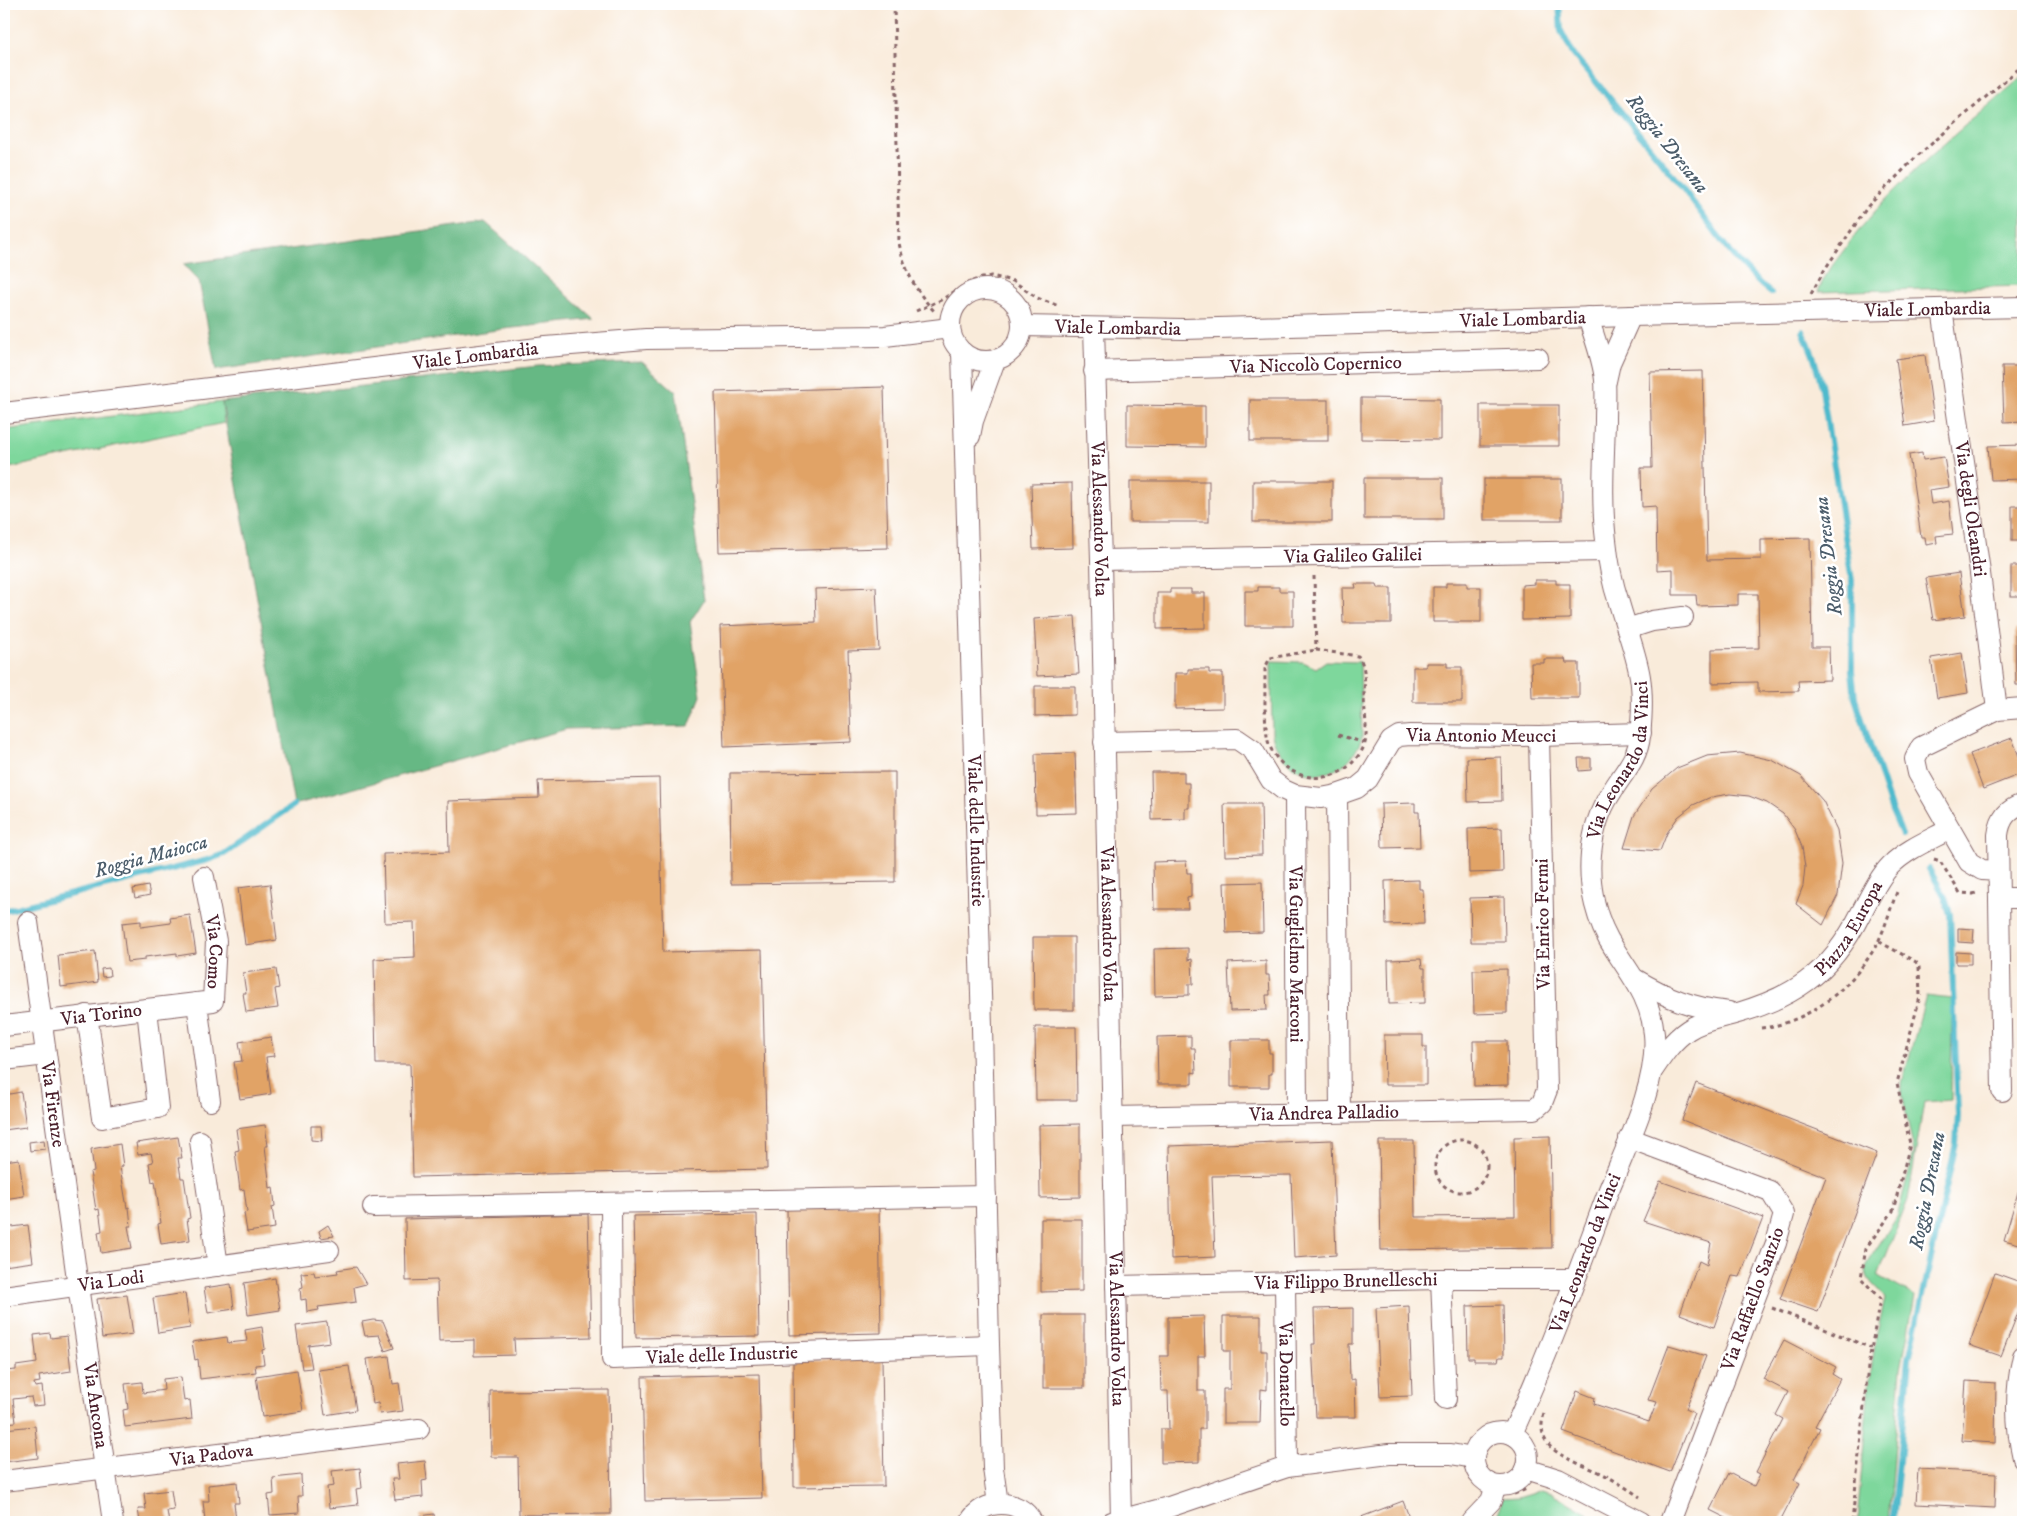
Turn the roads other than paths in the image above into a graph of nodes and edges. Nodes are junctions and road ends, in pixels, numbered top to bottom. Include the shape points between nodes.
1 (2023, 307) edge
2 (1942, 309) junction
3 (1631, 316) junction
4 (1588, 317) junction
5 (1022, 326) junction
6 (950, 328) junction
7 (1094, 328) junction
8 (962, 352) junction
9 (1538, 358) dead end
10 (996, 360) junction
11 (1094, 371) junction
12 (1605, 382) junction
13 (4, 413) edge
14 (965, 465) junction
15 (1607, 551) junction
16 (1101, 560) junction
17 (1683, 617) dead end
18 (1627, 629) junction
19 (2023, 708) edge
20 (1996, 710) junction
21 (1641, 733) junction
22 (1539, 736) junction
23 (1104, 742) junction
24 (1295, 795) junction
25 (1337, 795) junction
26 (2023, 804) edge
27 (1950, 829) junction
28 (1998, 871) junction
29 (204, 877) dead end
30 (1999, 898) junction
31 (2023, 898) edge
32 (28, 922) dead end
33 (1635, 980) junction
34 (197, 1003) junction
35 (147, 1008) junction
36 (1738, 1013) junction
37 (87, 1015) junction
38 (41, 1021) junction
39 (4, 1026) edge
40 (46, 1055) junction
41 (4, 1060) edge
42 (1653, 1070) junction
43 (2002, 1091) dead end
44 (210, 1102) dead end
45 (1535, 1109) joint
46 (1340, 1112) junction
47 (1297, 1113) junction
48 (1112, 1117) junction
49 (1629, 1138) junction
50 (200, 1141) dead end
51 (986, 1196) junction
52 (611, 1203) junction
53 (373, 1207) dead end
54 (328, 1250) dead end
55 (218, 1266) junction
56 (1441, 1279) junction
57 (1575, 1279) junction
58 (1285, 1282) junction
59 (78, 1286) junction
60 (1116, 1286) junction
61 (4, 1296) edge
62 (988, 1345) junction
63 (2023, 1356) edge
64 (1446, 1399) dead end
65 (419, 1429) dead end
66 (1512, 1434) junction
67 (1473, 1458) junction
68 (2023, 1458) edge
69 (1287, 1467) junction
70 (106, 1469) junction
71 (1526, 1469) junction
72 (4, 1481) edge
73 (1496, 1486) junction
74 (998, 1504) junction
75 (1116, 1521) edge
76 (114, 1522) edge
77 (970, 1522) edge
78 (1032, 1522) edge
79 (1471, 1522) edge
80 (1642, 1522) edge
81 (1670, 1522) edge

1 - 2 street, Viale Lombardia
2 - 3 street, Viale Lombardia
2 - 20 street, Via degli Oleandri via 1979,565
3 - 4 street, Viale Lombardia
3 - 12 street, Via Leonardo da Vinci
4 - 7 street, Viale Lombardia via 1184,329
4 - 12 street, Via Leonardo da Vinci
5 - 6 street via 1016,304 997,290 985,289 963,297 953,311
5 - 7 street, Viale Lombardia
5 - 10 street via 1014,348
6 - 8 street
6 - 13 street, Viale Lombardia via 885,336 646,339 546,347
7 - 11 street, Via Alessandro Volta
8 - 10 street via 984,361
8 - 14 street, Viale delle Industrie
9 - 11 street, Via Niccolò Copernico
10 - 14 street, Viale delle Industrie via 973,421
11 - 16 street, Via Alessandro Volta
12 - 15 street, Via Leonardo da Vinci via 1604,517
14 - 51 street, Viale delle Industrie
15 - 16 street, Via Galileo Galilei
15 - 18 street, Via Leonardo da Vinci
16 - 23 street, Via Alessandro Volta
17 - 18 street via 1652,621
18 - 21 street, Via Leonardo da Vinci via 1640,681
19 - 20 street
20 - 27 street via 1920,746 1915,755 1918,774
21 - 22 street, Via Antonio Meucci
21 - 33 street, Via Leonardo da Vinci via 1635,757 1598,818 1590,867 1592,892 1603,928
22 - 25 street, Via Antonio Meucci via 1399,736 1391,742 1368,779 1357,788
22 - 45 street, Via Enrico Fermi via 1547,1090 1542,1103
23 - 24 street, Via Antonio Meucci via 1236,739 1253,750 1270,780
23 - 48 street, Via Alessandro Volta
24 - 25 street, Via Antonio Meucci via 1321,798
24 - 47 street, Via Guglielmo Marconi
25 - 46 street
26 - 28 street via 2010,810 2000,823
27 - 28 street via 1969,862 1982,870
27 - 36 street, Piazza Europa via 1912,849 1892,864 1876,884 1841,946 1814,976 1783,996
28 - 30 street
29 - 34 street, Via Como via 216,941 213,1001
30 - 31 street
30 - 43 street
32 - 38 street, Via Firenze
33 - 36 street, Via Leonardo da Vinci via 1683,1004
33 - 42 street, Via Leonardo da Vinci via 1646,1000 1652,1023
34 - 35 street, Via Torino
34 - 44 street, Via Como
35 - 37 street, Via Torino
35 - 37 street via 158,1108 102,1118
36 - 42 street, Via Leonardo da Vinci via 1688,1030 1664,1052
37 - 38 street, Via Torino
38 - 39 street, Via Torino
38 - 40 street, Via Firenze
40 - 41 street
40 - 59 street, Via Firenze
42 - 49 street, Via Leonardo da Vinci
45 - 46 street, Via Andrea Palladio
46 - 47 street, Via Andrea Palladio
47 - 48 street, Via Andrea Palladio
48 - 60 street, Via Alessandro Volta
49 - 57 street, Via Leonardo da Vinci
49 - 81 street, Via Raffaello Sanzio via 1770,1191 1784,1214 1776,1243
50 - 55 street
51 - 52 street
51 - 62 street, Viale delle Industrie
52 - 53 street
52 - 62 street, Viale delle Industrie via 612,1359
54 - 55 street, Via Lodi
55 - 59 street, Via Lodi
56 - 57 street, Via Filippo Brunelleschi
56 - 58 street, Via Filippo Brunelleschi
56 - 64 street
57 - 66 street, Via Leonardo da Vinci
58 - 60 street, Via Filippo Brunelleschi
58 - 69 street, Via Donatello
59 - 61 street, Via Lodi
59 - 70 street, Via Ancona
60 - 75 street, Via Alessandro Volta
62 - 74 street, Viale delle Industrie via 993,1468
63 - 68 street via 2017,1404
65 - 70 street, Via Padova
66 - 67 street via 1490,1433 1481,1439
66 - 71 street via 1526,1447
67 - 69 street via 1451,1454 1389,1454
67 - 73 street via 1475,1470 1481,1478
69 - 75 street via 1169,1507
70 - 72 street, Via Padova
70 - 76 street, Via Ancona
71 - 73 street via 1520,1479
71 - 80 street via 1558,1479
73 - 79 street via 1491,1501
74 - 77 street via 988,1506
74 - 78 street via 1021,1510

